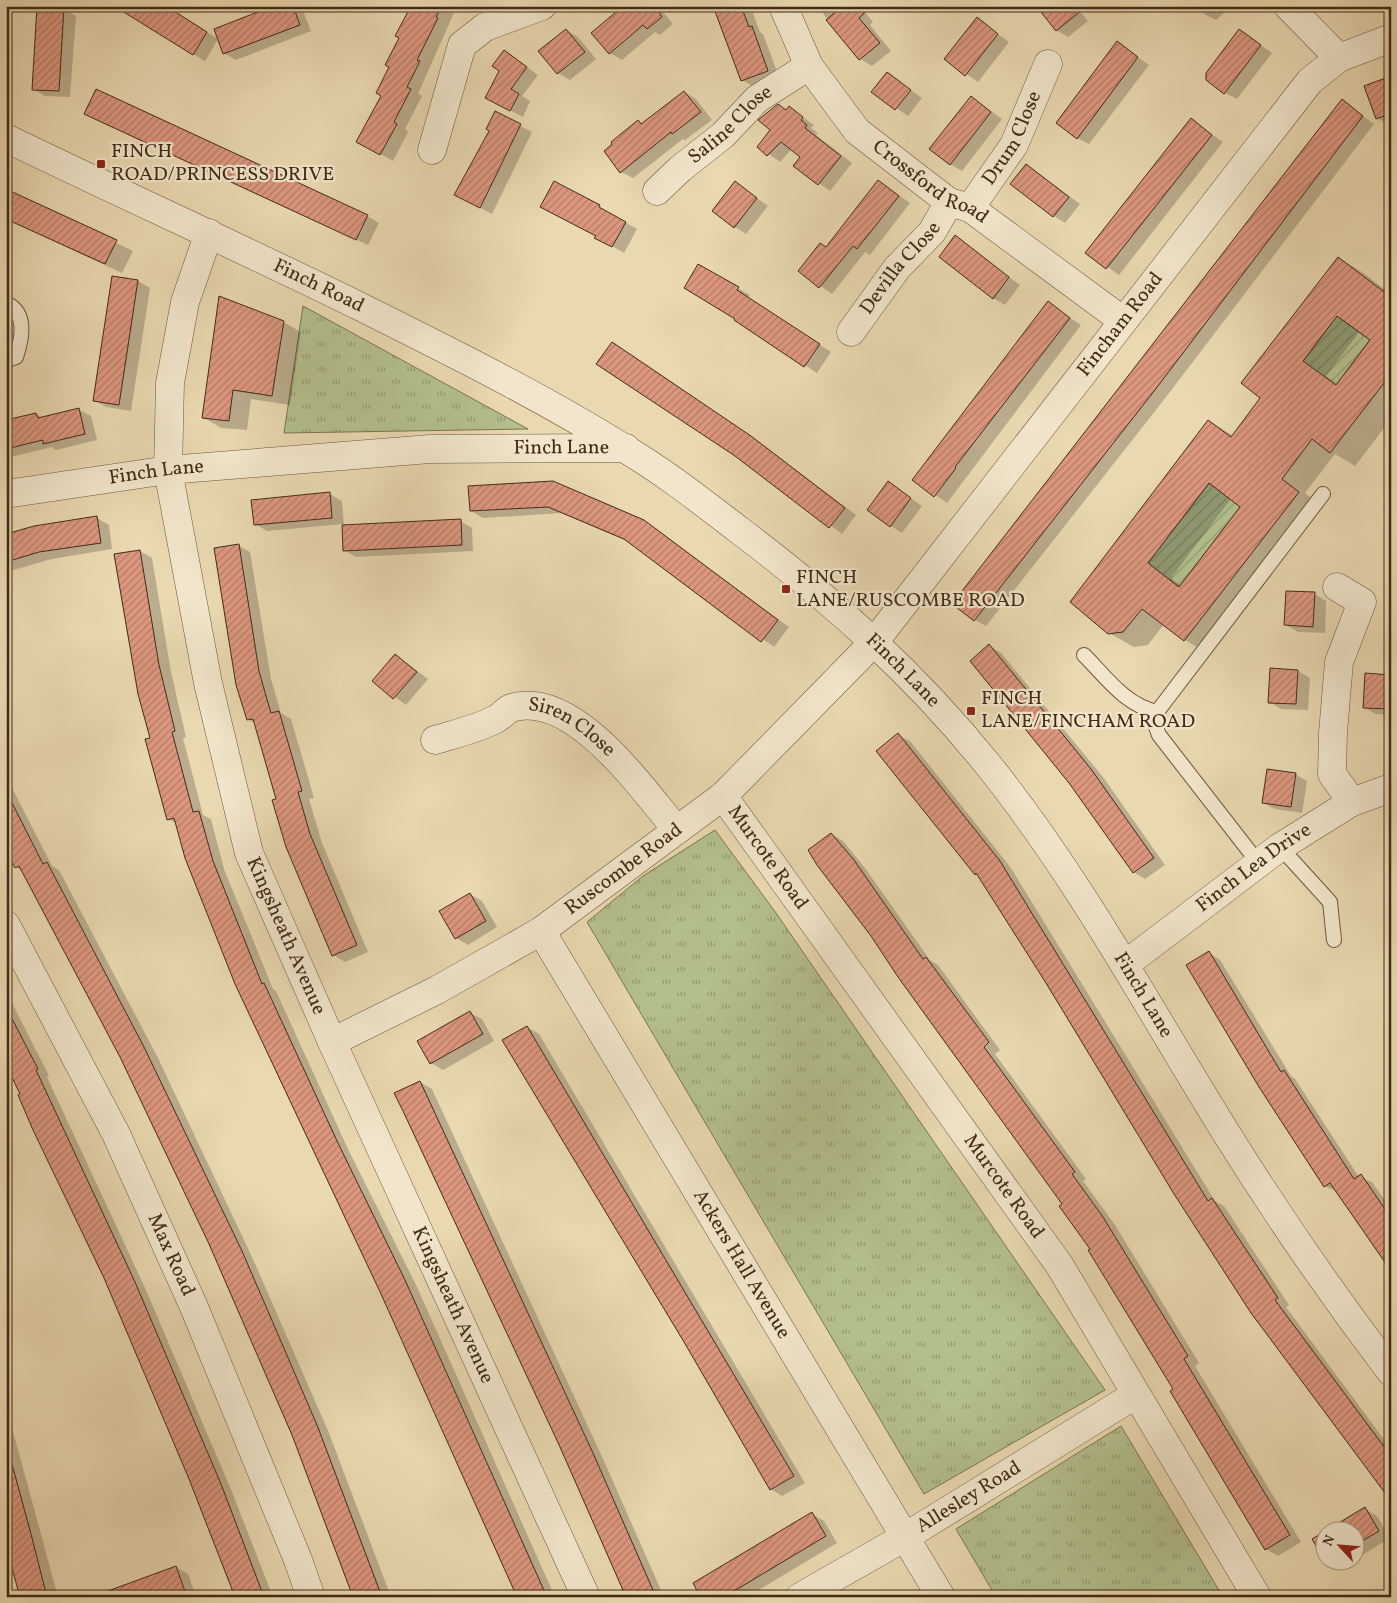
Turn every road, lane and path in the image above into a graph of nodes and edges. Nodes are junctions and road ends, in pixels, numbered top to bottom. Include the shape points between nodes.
1 (542, 6) edge
2 (783, 6) edge
3 (1288, 6) edge
4 (1391, 38) edge
5 (1339, 58) junction
6 (1048, 64) dead end
7 (809, 66) junction
8 (6, 138) edge
9 (432, 150) dead end
10 (657, 191) dead end
11 (960, 205) junction
12 (209, 233) junction
13 (6, 302) edge
14 (1122, 320) junction
15 (851, 332) dead end
16 (6, 360) edge
17 (626, 448) junction
18 (168, 470) junction
19 (6, 494) edge
20 (1323, 494) dead end
21 (1337, 587) dead end
22 (875, 641) junction
23 (1084, 655) dead end
24 (1157, 712) junction
25 (434, 740) dead end
26 (1391, 788) edge
27 (723, 796) junction
28 (1352, 802) junction
29 (677, 830) junction
30 (1280, 847) junction
31 (1260, 865) junction
32 (6, 925) edge
33 (541, 931) junction
34 (1334, 940) dead end
35 (1126, 964) junction
36 (332, 1042) junction
37 (1391, 1372) edge
38 (1135, 1395) junction
39 (905, 1537) junction
40 (311, 1597) edge
41 (586, 1597) edge
42 (800, 1597) edge
43 (941, 1597) edge
44 (1258, 1597) edge

1 - 9 street via 486,27 462,45
2 - 7 street, Crossford Road
3 - 5 street
4 - 5 street, Fincham Road
5 - 14 street, Fincham Road via 1310,81
6 - 11 street, Drum Close via 1014,145
7 - 10 street, Saline Close via 757,98 723,135
7 - 11 street, Crossford Road via 857,131
8 - 12 street, Finch Road
11 - 14 street, Crossford Road
11 - 15 street, Devilla Close via 897,268
12 - 17 street, Finch Road via 485,368
12 - 18 street, Kingsheath Avenue via 185,302 170,383
13 - 16 lane via 22,322 16,357
14 - 22 street, Fincham Road
17 - 18 street, Finch Lane via 430,449
17 - 22 street, Finch Lane via 793,571
18 - 19 street, Finch Lane
18 - 36 street, Kingsheath Avenue via 208,683 249,853
20 - 24 lane
21 - 28 street via 1362,602 1339,662 1333,733 1332,774
22 - 27 street, Ruscombe Road
22 - 35 street, Finch Lane via 935,703 988,766 1058,857
23 - 24 lane via 1128,701
24 - 31 lane via 1159,735
25 - 29 street, Siren Close via 497,719 511,708 537,706 565,714 602,742
26 - 28 street, Finch Lea Drive
27 - 29 street, Ruscombe Road
27 - 38 street, Murcote Road via 1060,1266
28 - 30 street, Finch Lea Drive
29 - 33 street, Ruscombe Road
30 - 31 street, Finch Lea Drive
30 - 34 lane via 1330,902
31 - 35 street, Finch Lea Drive
32 - 40 street, Max Road via 116,1134 190,1298
33 - 36 street, Ruscombe Road via 437,990
33 - 39 street, Ackers Hall Avenue
35 - 37 street, Finch Lane via 1228,1136 1345,1312
36 - 41 street, Kingsheath Avenue
38 - 39 street, Allesley Road
38 - 44 street, Murcote Road
39 - 42 street, Allesley Road
39 - 43 street, Ackers Hall Avenue

